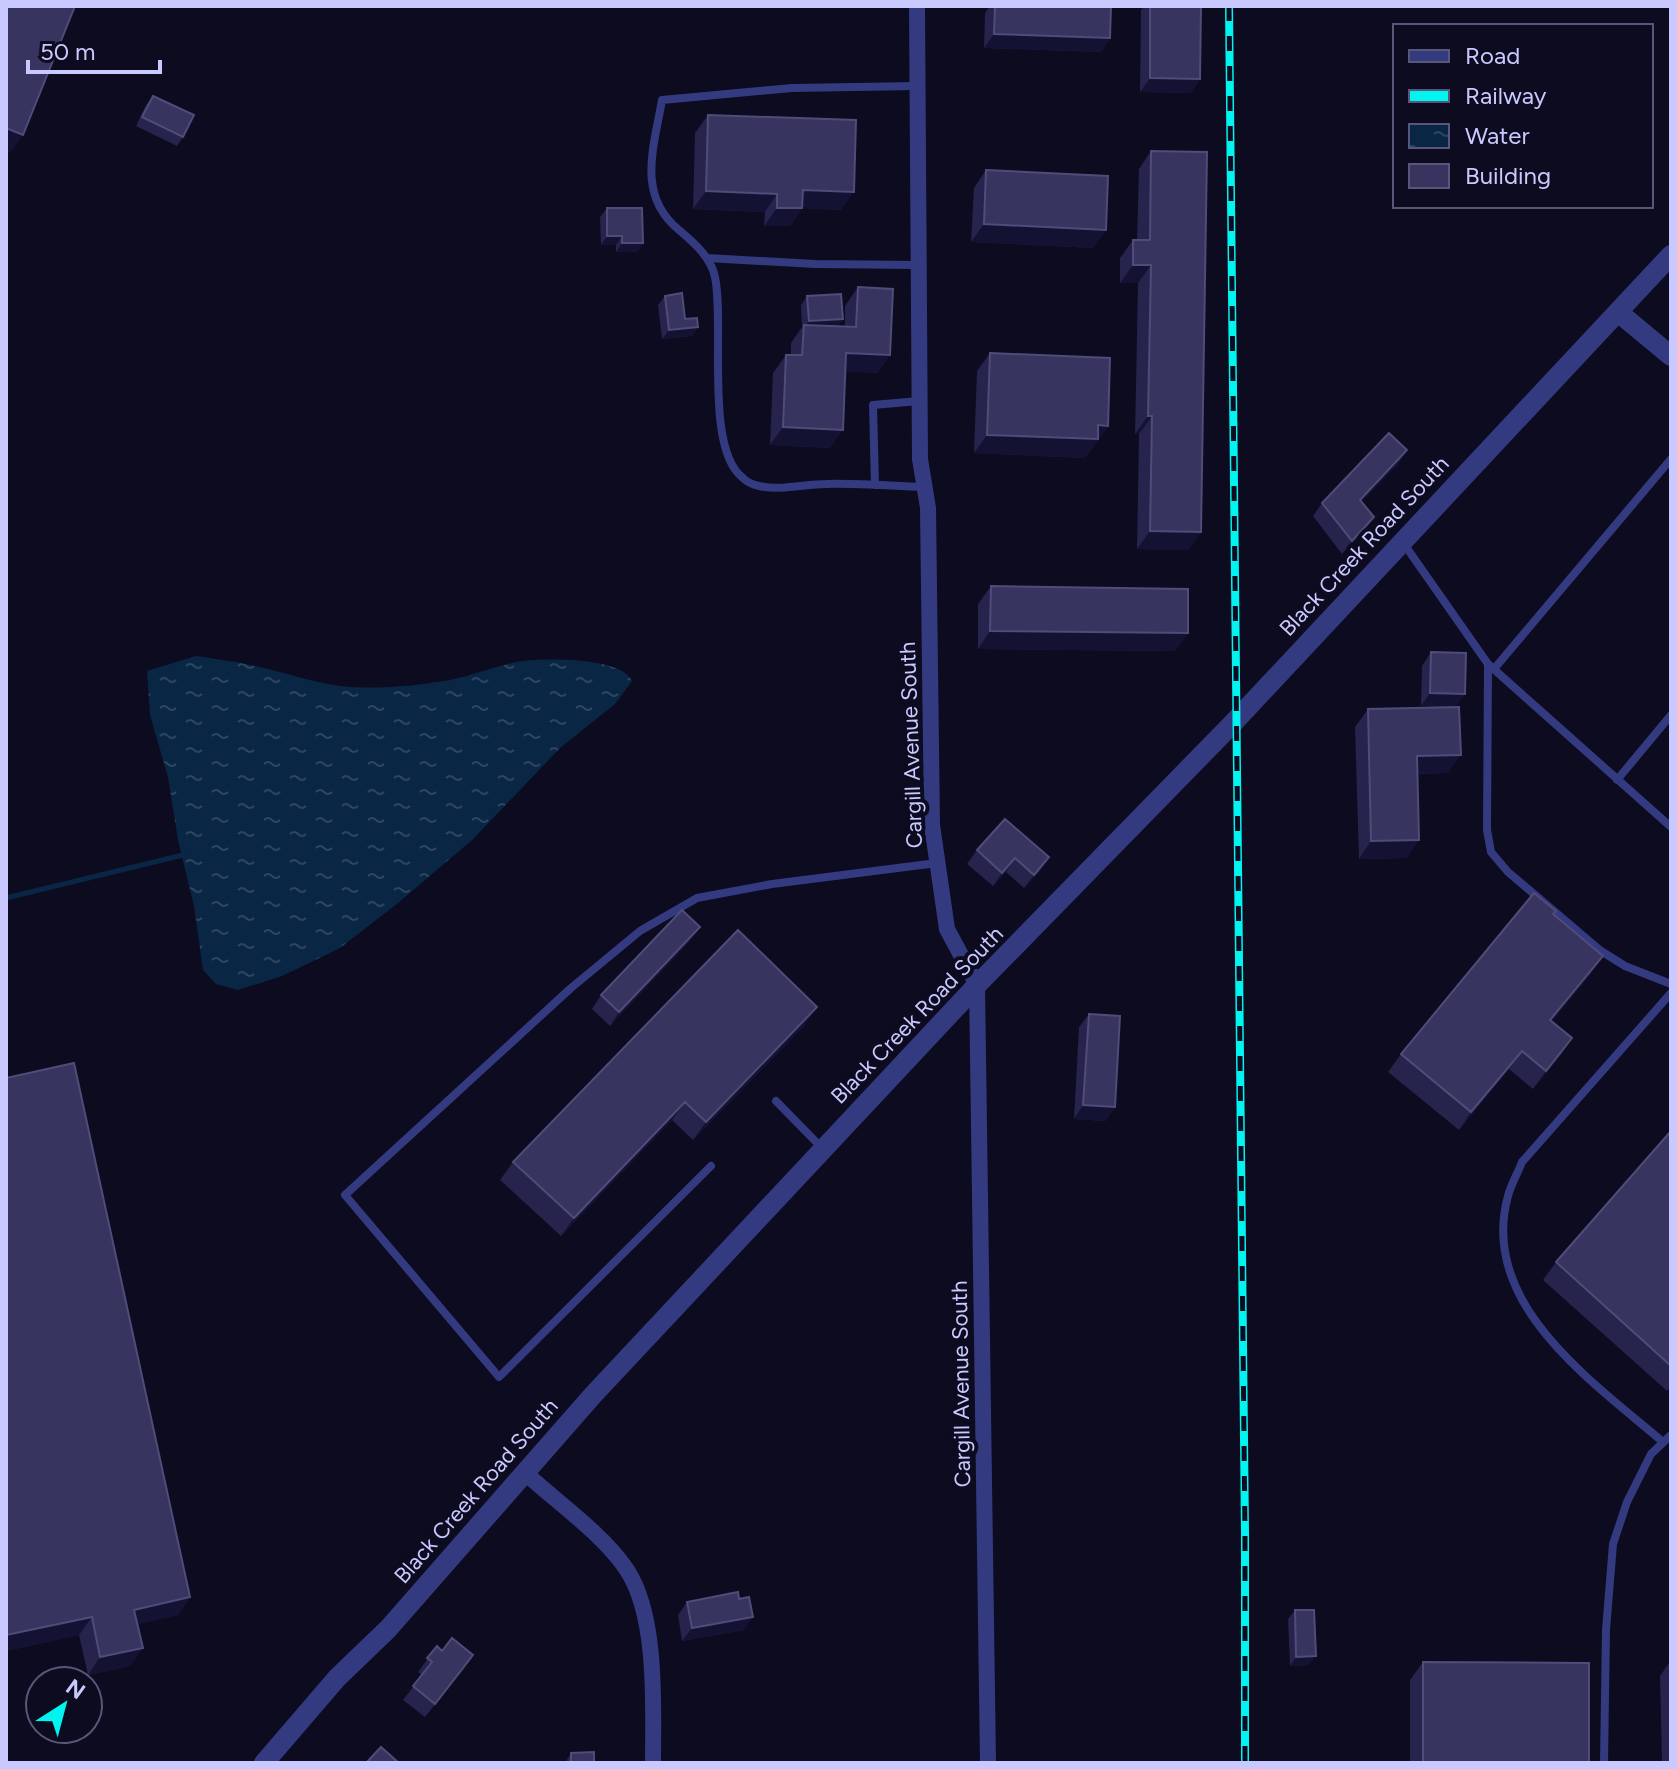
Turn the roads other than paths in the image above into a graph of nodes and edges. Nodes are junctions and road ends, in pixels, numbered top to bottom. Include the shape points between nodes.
1 (917, 6) edge
2 (917, 86) junction
3 (1671, 255) edge
4 (707, 258) junction
5 (919, 265) junction
6 (1618, 312) junction
7 (1671, 356) edge
8 (920, 401) junction
9 (1671, 459) edge
10 (875, 485) junction
11 (924, 487) junction
12 (1401, 540) junction
13 (1491, 666) junction
14 (1671, 715) edge
15 (1617, 780) junction
16 (1671, 827) edge
17 (937, 863) junction
18 (1671, 984) edge
19 (977, 985) junction
20 (1671, 993) edge
21 (776, 1101) dead end
22 (824, 1149) junction
23 (711, 1166) dead end
24 (1671, 1435) edge
25 (1663, 1442) junction
26 (524, 1472) junction
27 (264, 1763) edge
28 (653, 1763) edge
29 (988, 1763) edge
30 (1604, 1763) edge

1 - 2 street, Cargill Avenue South
2 - 4 lane via 792,88 662,100 651,164 657,205
2 - 5 street, Cargill Avenue South
3 - 6 street, Black Creek Road South
4 - 5 lane
4 - 10 lane via 715,277 724,447 734,470 760,486
5 - 8 street, Cargill Avenue South
6 - 7 street
6 - 12 street, Black Creek Road South
8 - 10 lane via 873,405
8 - 11 street, Cargill Avenue South
9 - 13 lane
10 - 11 lane
11 - 17 street, Cargill Avenue South
12 - 13 lane
12 - 19 street, Black Creek Road South via 1235,721
13 - 15 lane
13 - 18 lane via 1491,852 1601,951
14 - 15 lane
15 - 16 lane
17 - 19 street, Cargill Avenue South via 947,929
17 - 23 lane via 697,898 640,931 571,988 345,1195 499,1377
19 - 22 street, Black Creek Road South
19 - 29 street, Cargill Avenue South
20 - 25 lane via 1522,1162 1508,1196 1503,1232 1509,1269 1548,1340
21 - 22 lane
22 - 26 street, Black Creek Road South
24 - 25 lane
25 - 30 lane via 1651,1454 1627,1502 1613,1544
26 - 27 street, Black Creek Road South
26 - 28 street via 609,1549 637,1588 650,1656

